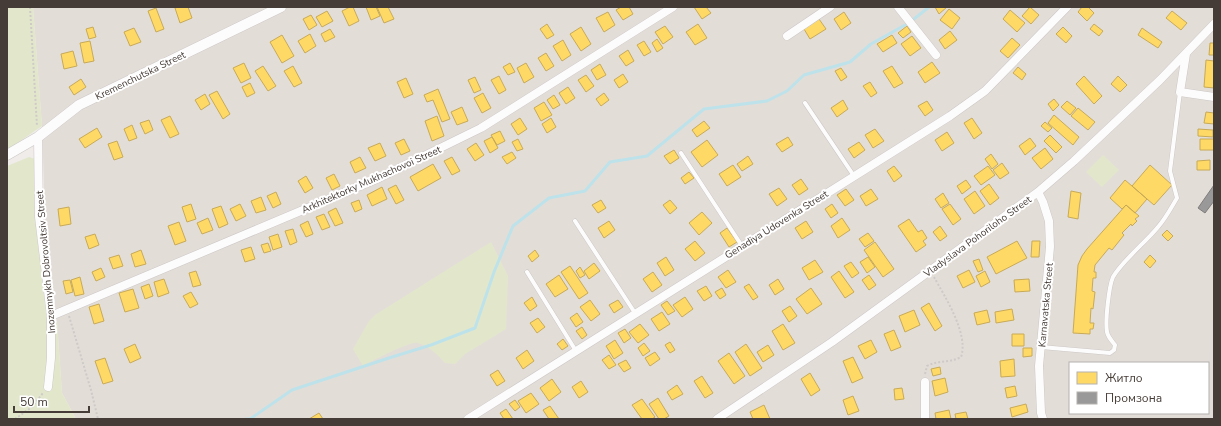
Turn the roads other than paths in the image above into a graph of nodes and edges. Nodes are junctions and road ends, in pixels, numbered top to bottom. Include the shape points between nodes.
1 (281, 7) edge
2 (673, 7) edge
3 (830, 7) edge
4 (898, 7) edge
5 (1067, 7) edge
6 (1214, 24) edge
7 (787, 36) dead end
8 (1186, 54) junction
9 (936, 55) dead end
10 (1180, 92) junction
11 (1214, 97) edge
12 (805, 103) dead end
13 (38, 137) junction
14 (681, 153) dead end
15 (7, 155) edge
16 (854, 176) junction
17 (1038, 192) junction
18 (575, 221) dead end
19 (742, 246) junction
20 (527, 272) dead end
21 (635, 313) junction
22 (51, 316) junction
23 (1041, 347) junction
24 (576, 351) junction
25 (925, 382) road end
26 (48, 387) road end
27 (730, 415) edge
28 (468, 419) edge
29 (717, 419) edge
30 (925, 419) edge
31 (1043, 419) edge

1 - 13 street, Kremenchutska Street via 79,105
2 - 22 street, Arkhitektorky Mukhachovoi Street via 474,131 379,178
3 - 7 street
4 - 9 street
5 - 16 street, Genadiya Udovenka Street via 985,91
6 - 8 street, Vladyslava Pohoriloho Street
8 - 10 street
8 - 17 street, Vladyslava Pohoriloho Street
10 - 11 street
10 - 23 lane via 1170,171 1177,198 1159,226 1113,277 1107,331 1115,345 1114,350 1110,354
12 - 16 lane
13 - 15 street, Kremenchutska Street
13 - 22 street, Inozemnykh Dobrovoltsiv Street via 39,217
14 - 19 lane
16 - 19 street, Genadiya Udovenka Street
17 - 23 street, Karnavatska Street via 1049,221 1050,247
17 - 27 street, Vladyslava Pohoriloho Street
18 - 21 lane
19 - 21 street, Genadiya Udovenka Street
20 - 24 lane
21 - 24 street, Genadiya Udovenka Street
22 - 26 street, Inozemnykh Dobrovoltsiv Street
23 - 31 street, Karnavatska Street via 1039,366
24 - 28 street, Genadiya Udovenka Street
25 - 30 street
27 - 29 street, Vladyslava Pohoriloho Street

